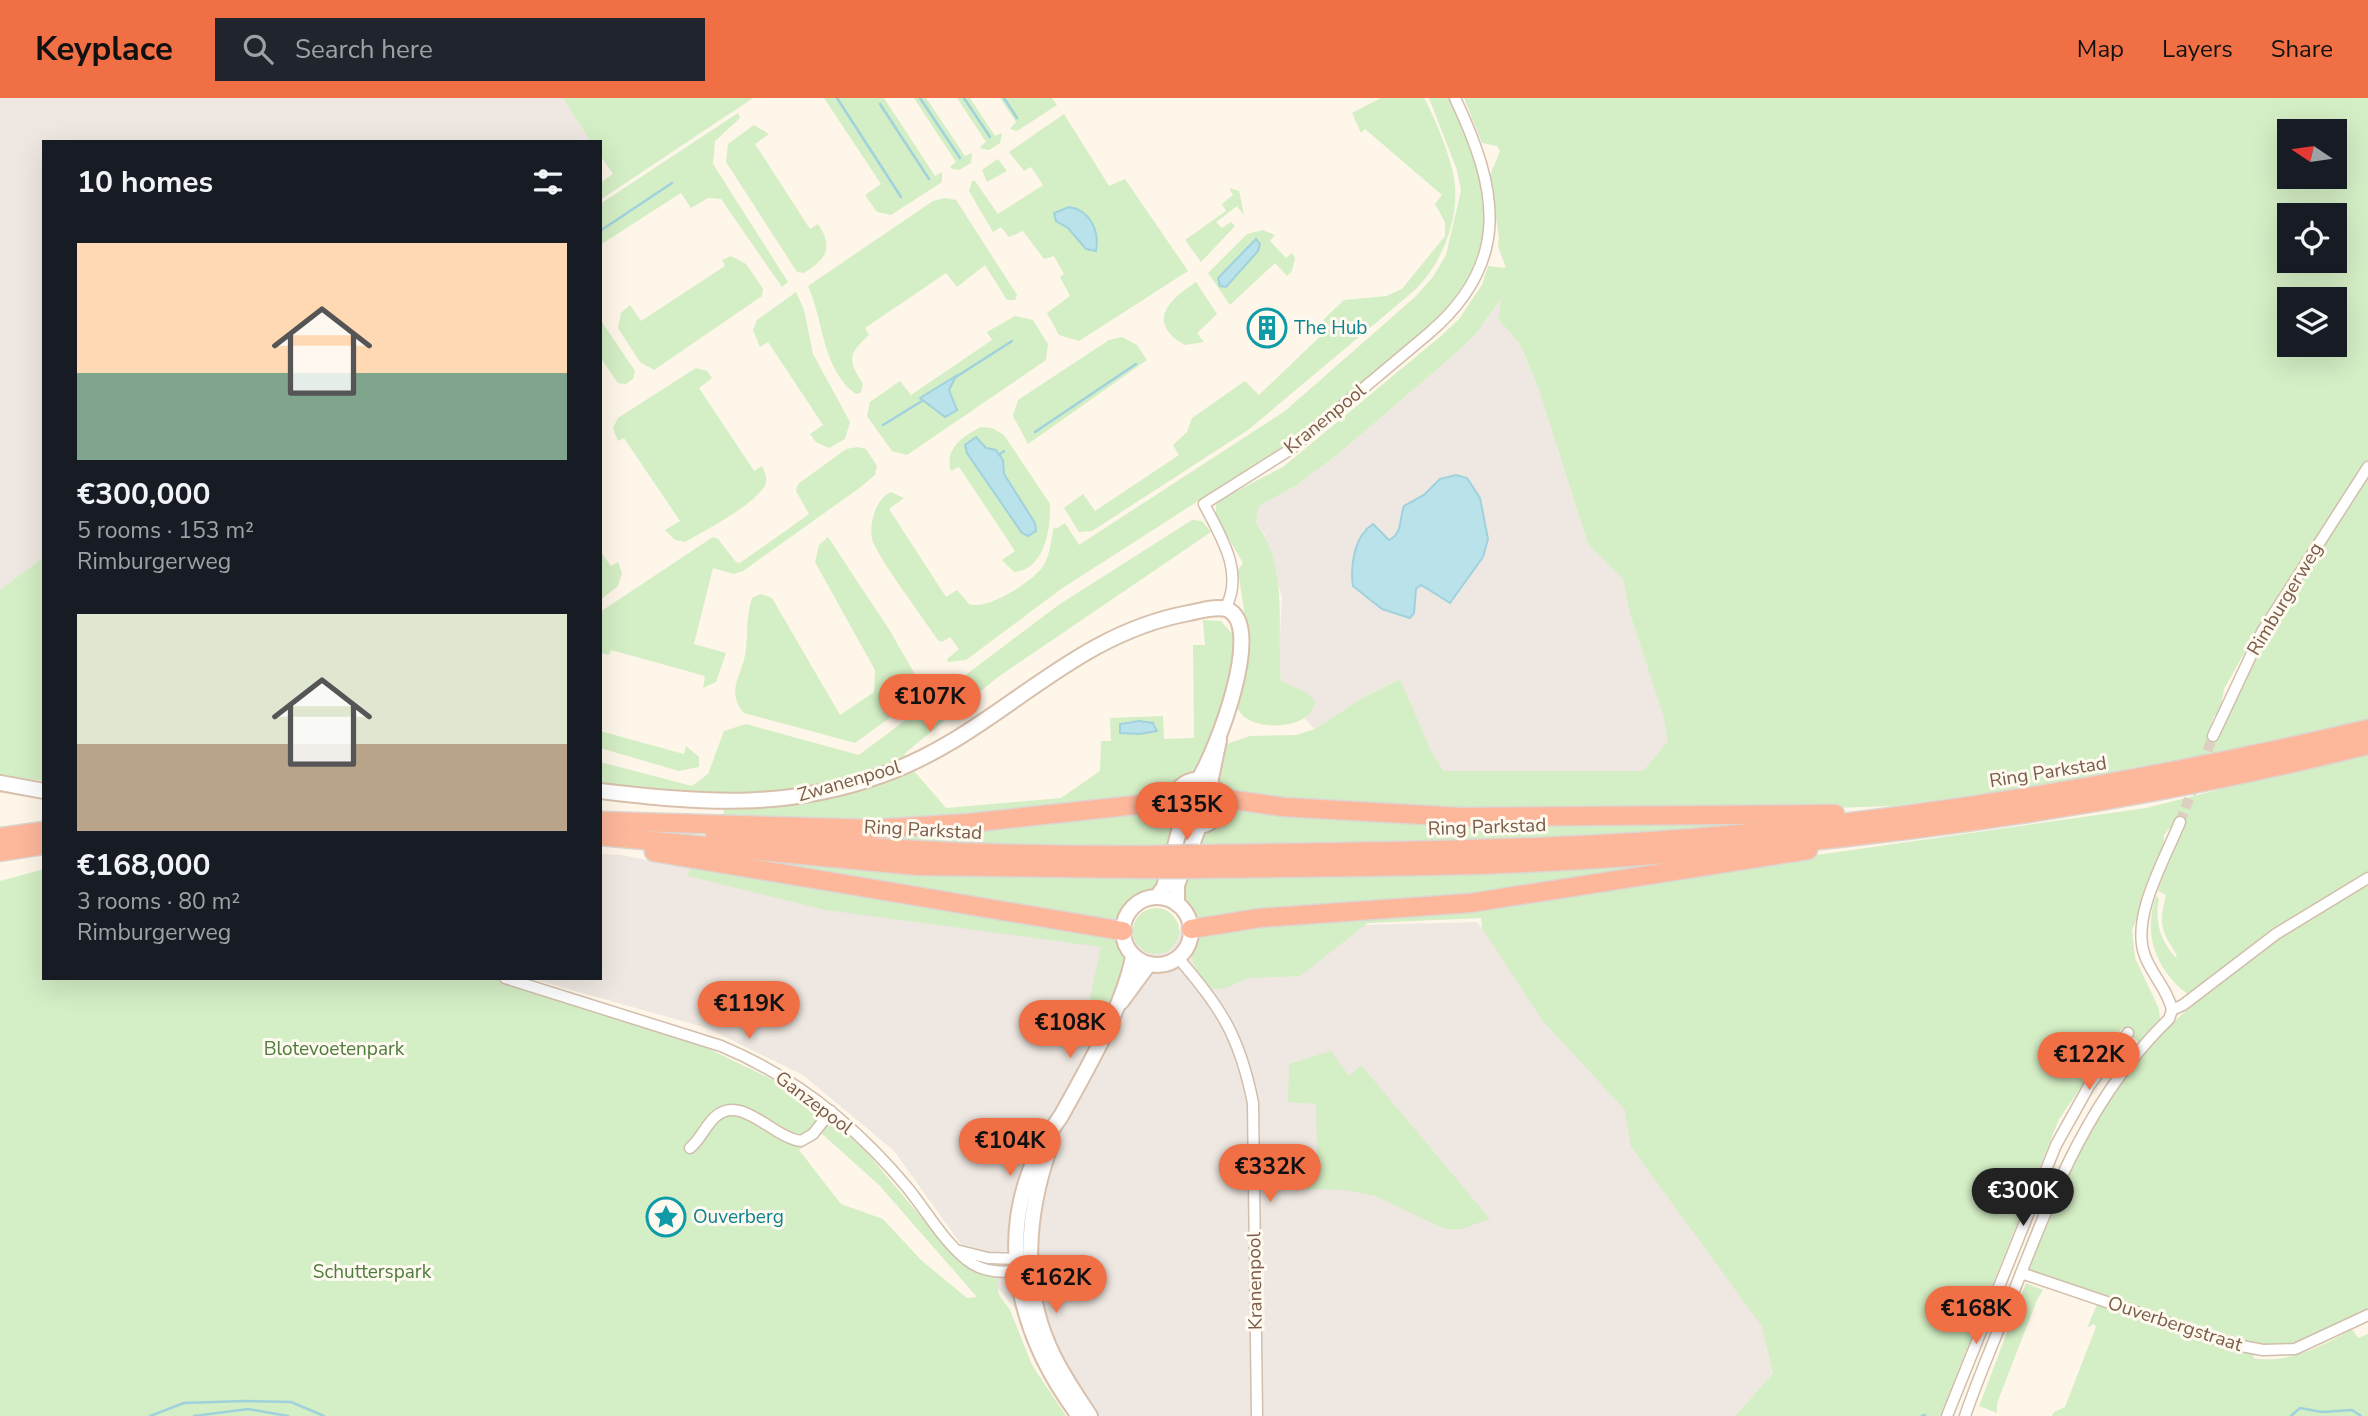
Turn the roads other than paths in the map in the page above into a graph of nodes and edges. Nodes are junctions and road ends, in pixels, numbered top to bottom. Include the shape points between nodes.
1 (1455, 98) edge
2 (2368, 467) edge
3 (1225, 609) junction
4 (2368, 729) edge
5 (2213, 736) tunnel mouth
6 (2368, 744) edge
7 (1204, 781) junction
8 (0, 783) edge
9 (42, 791) edge
10 (602, 791) edge
11 (1175, 797) junction
12 (1220, 799) junction
13 (1182, 820) junction
14 (602, 822) edge
15 (602, 822) edge
16 (2180, 822) tunnel mouth
17 (1892, 823) junction
18 (1199, 825) junction
19 (42, 831) edge
20 (0, 837) edge
21 (602, 838) edge
22 (602, 838) edge
23 (42, 845) edge
24 (0, 852) edge
25 (1146, 862) junction
26 (2368, 878) edge
27 (1157, 897) junction
28 (1177, 904) junction
29 (1191, 929) junction
30 (1123, 931) junction
31 (1133, 957) junction
32 (1178, 958) junction
33 (1149, 964) junction
34 (511, 980) edge
35 (1116, 1008) junction
36 (2172, 1010) junction
37 (2128, 1033) dead end
38 (831, 1111) junction
39 (690, 1148) dead end
40 (1021, 1263) junction
41 (2021, 1273) junction
42 (2368, 1315) edge
43 (1079, 1416) edge
44 (1090, 1416) edge
45 (1257, 1416) edge
46 (1947, 1416) edge
47 (1965, 1416) edge

1 - 3 street, Kranenpool via 1486,174 1492,208 1491,233 1478,275 1450,316 1291,449 1204,505 1232,570 1234,585
2 - 5 street, Rimburgerweg via 2262,632
3 - 7 main road via 1238,618 1241,644 1218,758
3 - 10 main road, Zwanenpool via 1164,618 1102,642 953,742 902,767 849,785 792,798 726,803
4 - 17 highway, Ring Parkstad
6 - 17 highway, Ring Parkstad via 2100,800
7 - 11 main road via 1184,784
7 - 12 main road
8 - 9 main road
11 - 13 main road
11 - 14 highway via 969,824 873,828
12 - 17 highway via 1460,817 1696,818 1810,813
12 - 18 main road via 1216,817
13 - 18 main road
13 - 27 main road via 1164,887
15 - 25 highway, Ring Parkstad via 809,844
16 - 36 street via 2140,930 2144,956
17 - 25 highway, Ring Parkstad, bridge via 1603,844
17 - 29 highway via 1788,855 1470,903 1259,918
18 - 28 main road via 1177,885
19 - 20 highway
21 - 25 highway, Ring Parkstad via 919,866
22 - 30 highway
23 - 24 highway
26 - 36 street via 2276,934
27 - 28 main road
27 - 30 main road via 1133,906
28 - 29 main road
29 - 32 main road
30 - 31 main road
31 - 33 main road
31 - 35 main road
32 - 33 main road
32 - 45 street, Kranenpool via 1229,1025 1243,1056 1253,1103
33 - 35 main road
34 - 38 street, Ganzepool via 721,1046 749,1058
35 - 40 main road via 1030,1171 1022,1202
36 - 41 street via 2087,1125
37 - 46 street via 2089,1086 2056,1144
38 - 39 street via 813,1134 801,1141 778,1134 749,1113 725,1111
38 - 40 street, Ganzepool via 880,1156 959,1251
40 - 43 main road via 1027,1321 1036,1348
40 - 44 main road via 1049,1348
41 - 42 street, Ouverbergstraat via 2208,1337 2263,1350 2295,1349
41 - 47 street

